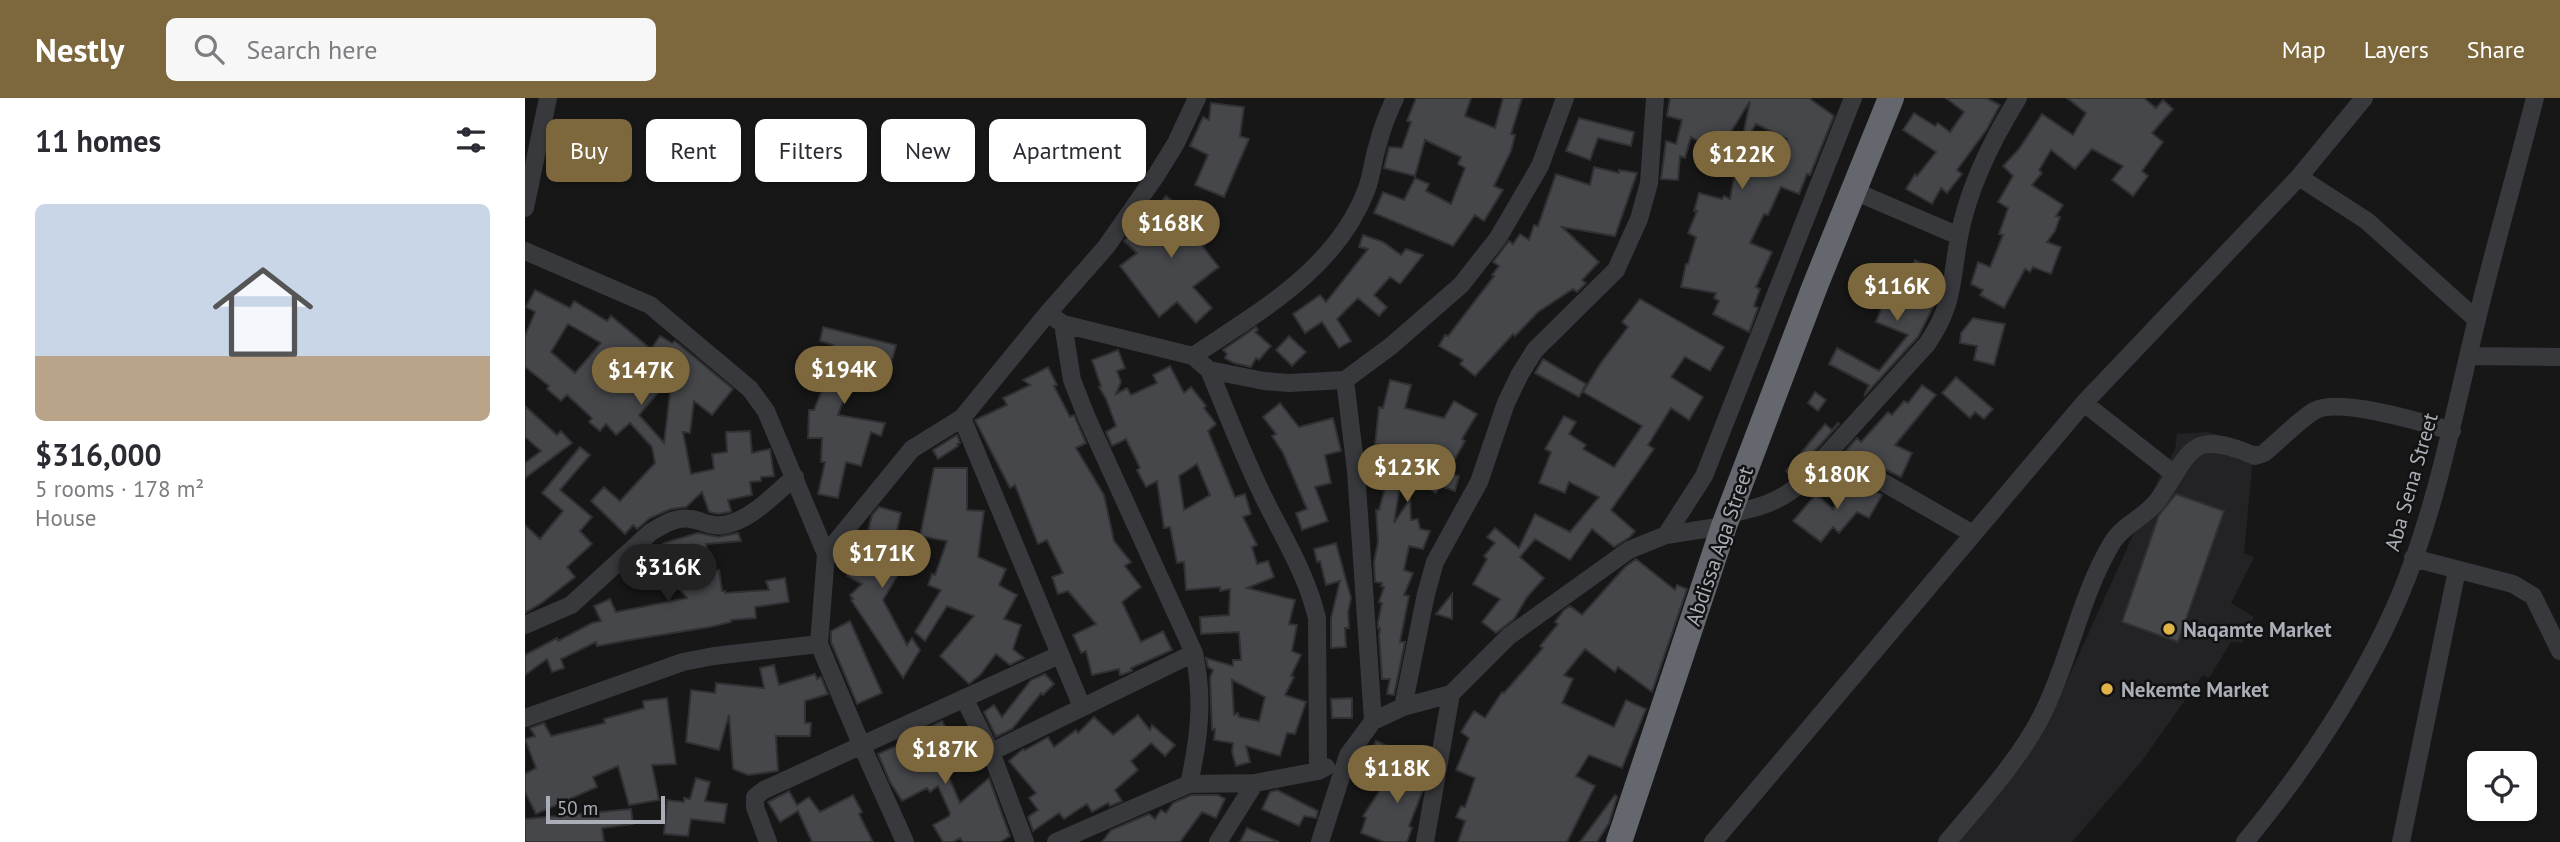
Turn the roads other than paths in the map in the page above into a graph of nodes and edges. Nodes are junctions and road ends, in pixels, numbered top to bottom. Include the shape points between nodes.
1 (548, 98) edge
2 (1198, 98) edge
3 (1395, 98) edge
4 (1565, 98) edge
5 (1655, 98) edge
6 (1853, 98) edge
7 (1891, 98) edge
8 (2018, 98) edge
9 (2364, 98) edge
10 (2535, 98) edge
11 (2299, 177) junction
12 (1854, 191) junction
13 (525, 208) edge
14 (1959, 236) junction
15 (525, 251) edge
16 (1047, 314) junction
17 (2477, 320) junction
18 (1063, 324) junction
19 (1193, 356) junction
20 (2469, 356) junction
21 (2560, 357) edge
22 (1209, 370) junction
23 (1345, 380) junction
24 (2084, 403) junction
25 (962, 418) junction
26 (2452, 431) junction
27 (1816, 468) junction
28 (2173, 474) junction
29 (795, 477) junction
30 (1726, 520) junction
31 (1973, 534) junction
32 (1666, 535) junction
33 (826, 554) junction
34 (2413, 558) junction
35 (2457, 570) junction
36 (525, 625) edge
37 (819, 644) junction
38 (2560, 651) edge
39 (1194, 653) junction
40 (1059, 655) junction
41 (1451, 694) junction
42 (964, 698) junction
43 (1403, 706) junction
44 (1082, 707) junction
45 (525, 718) edge
46 (1373, 721) junction
47 (861, 744) junction
48 (991, 752) junction
49 (1348, 755) junction
50 (1318, 771) junction
51 (1255, 783) junction
52 (1189, 784) junction
53 (768, 842) edge
54 (905, 842) edge
55 (1025, 842) edge
56 (1056, 842) edge
57 (1218, 842) edge
58 (1320, 842) edge
59 (1426, 842) edge
60 (1619, 842) edge
61 (1713, 842) edge
62 (1947, 842) edge
63 (2245, 842) edge
64 (2401, 842) edge

1 - 13 street
2 - 16 street via 1139,202
3 - 19 street via 1377,144 1367,189 1338,243 1282,296
4 - 23 street via 1540,166 1481,261 1440,305
5 - 43 street via 1649,183 1640,219 1616,270 1535,350 1520,374 1479,482 1435,562
6 - 32 street via 1704,476
7 - 12 highway, Abdissa Aga Street
8 - 14 street via 1987,154
9 - 11 street
10 - 17 street, Aba Sena Street
11 - 17 street via 2367,221
11 - 24 street
12 - 14 street
12 - 30 highway, Abdissa Aga Street
14 - 27 street via 1953,284 1941,325
15 - 29 street via 650,305 666,317 750,389 766,411
16 - 18 street
16 - 25 street
17 - 20 street, Aba Sena Street
18 - 19 street
18 - 39 street via 1072,380 1087,418
19 - 22 street
20 - 21 street
20 - 26 street, Aba Sena Street
22 - 23 street via 1289,383
22 - 50 street via 1313,601
23 - 46 street via 1356,471
24 - 28 street
24 - 31 street
25 - 33 street via 912,449
25 - 40 street
26 - 28 street via 2384,413 2315,410 2265,453 2255,456 2229,445 2198,447
26 - 34 street, Aba Sena Street
27 - 30 street via 1786,497
27 - 31 street via 1874,477
28 - 62 street via 2157,501 2112,542 2041,718
29 - 33 street
29 - 36 street via 735,522 721,526 677,519 666,523 571,606
30 - 32 street
30 - 60 highway, Abdissa Aga Street
31 - 61 street
32 - 41 street via 1629,550 1509,636
33 - 37 street
34 - 35 street
34 - 63 street, Aba Sena Street via 2388,622 2334,717 2298,775
35 - 38 street via 2513,584 2533,596
35 - 64 street
37 - 45 street via 683,662
37 - 47 street
39 - 44 street
39 - 52 street via 1201,704 1198,750
40 - 42 street
40 - 44 street
41 - 43 street
41 - 59 street
42 - 47 street
42 - 48 street
43 - 46 street
44 - 48 street
46 - 49 street
47 - 53 street via 755,797
47 - 54 street
48 - 55 street
49 - 50 street
49 - 58 street
50 - 51 street
51 - 52 street
51 - 57 street
52 - 56 street

